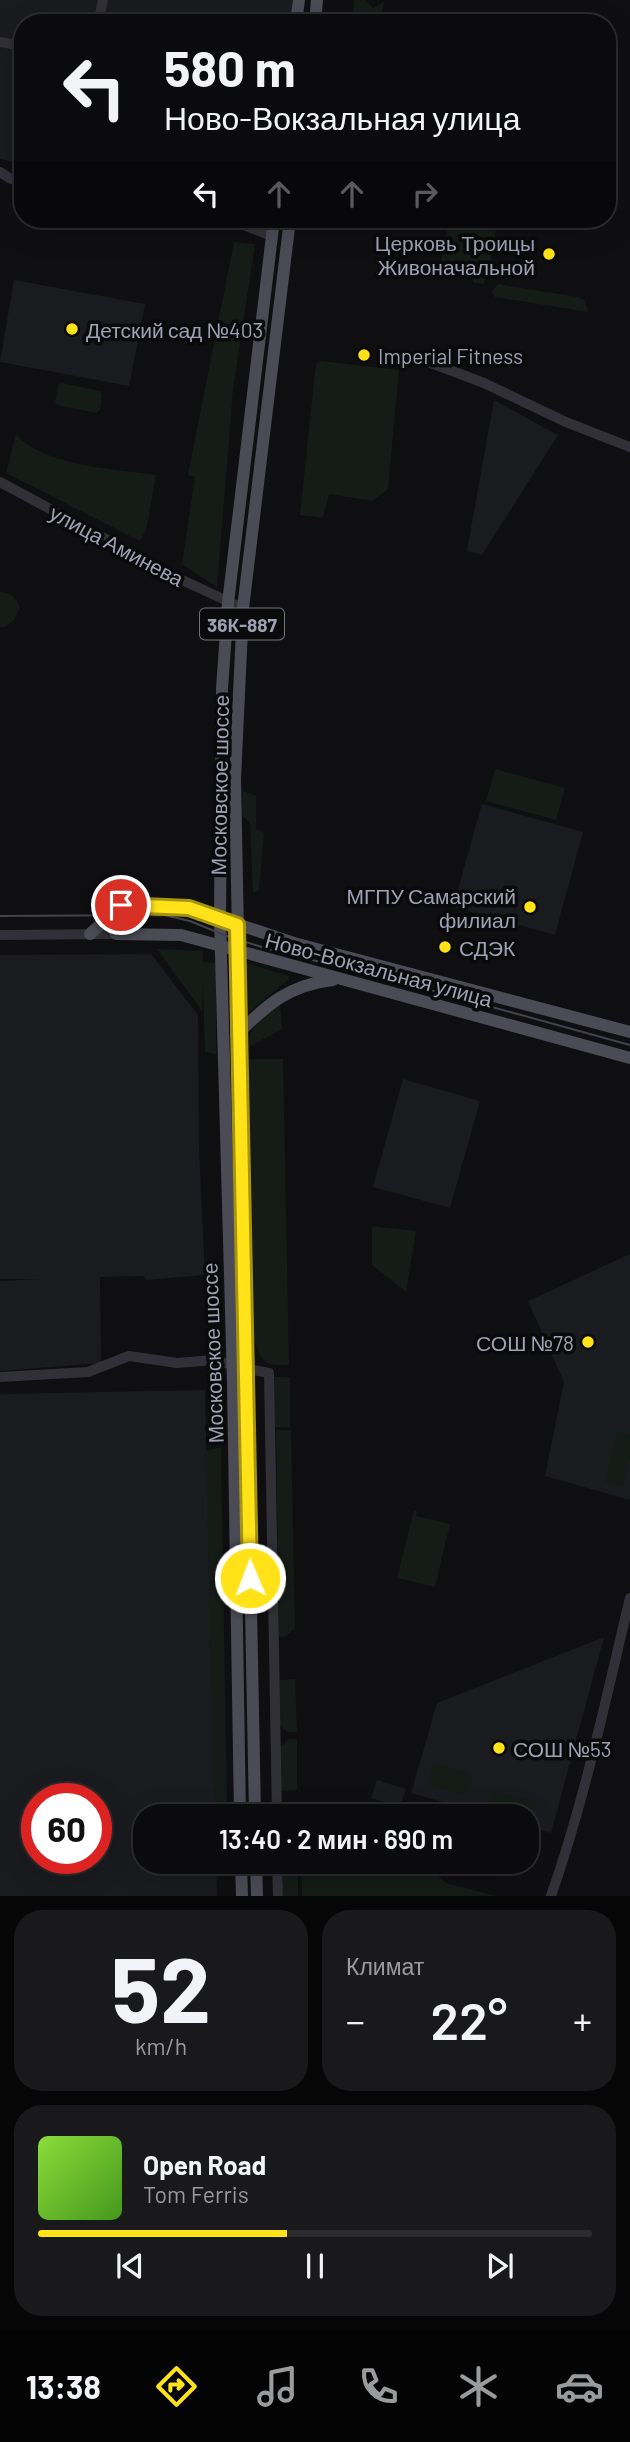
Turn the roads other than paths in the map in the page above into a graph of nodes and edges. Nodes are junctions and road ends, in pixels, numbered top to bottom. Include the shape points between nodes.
1 (252, 228) edge
2 (274, 228) edge
3 (278, 228) edge
4 (289, 228) edge
5 (275, 237) junction
6 (415, 357) dead end
7 (630, 447) edge
8 (0, 482) edge
9 (232, 604) junction
10 (113, 913) junction
11 (228, 922) junction
12 (116, 933) junction
13 (90, 934) junction
14 (0, 935) edge
15 (229, 948) junction
16 (340, 979) junction
17 (630, 1032) edge
18 (235, 1035) junction
19 (630, 1058) edge
20 (240, 1367) junction
21 (0, 1377) edge
22 (630, 1598) edge
23 (240, 1804) edge
24 (248, 1804) edge
25 (255, 1804) edge
26 (276, 1804) edge
27 (241, 1874) edge
28 (249, 1874) edge
29 (256, 1874) edge
30 (277, 1874) edge
31 (242, 1896) edge
32 (250, 1896) edge
33 (257, 1896) edge
34 (278, 1896) edge
35 (551, 1896) edge

1 - 5 street
2 - 5 main road, Московское шоссе / 36К-887
3 - 5 main road, Московское шоссе / 36К-887
4 - 11 main road, Московское шоссе / 36К-887 via 243,608
5 - 9 main road, Московское шоссе / 36К-887
6 - 7 street
8 - 9 street, улица Аминева
9 - 11 main road, Московское шоссе / 36К-887
10 - 11 main road, Ново-Вокзальная улица via 121,905 155,905 189,908
10 - 12 main road
10 - 13 main road
11 - 15 main road, Московское шоссе / 36К-887
11 - 17 main road, Ново-Вокзальная улица
12 - 13 street, Ново-Вокзальная улица
12 - 15 main road, Ново-Вокзальная улица via 169,934
13 - 14 street, Ново-Вокзальная улица
15 - 16 main road, Ново-Вокзальная улица
15 - 18 main road, Московское шоссе / 36К-887
15 - 20 main road, Московское шоссе / 36К-887
16 - 18 main road via 290,990
16 - 19 main road, Ново-Вокзальная улица
18 - 20 main road, Московское шоссе / 36К-887
20 - 21 street via 215,1360 177,1363 129,1356 88,1373
20 - 23 main road, Московское шоссе / 36К-887
20 - 24 main road, Московское шоссе / 36К-887
20 - 25 main road, Московское шоссе / 36К-887
20 - 26 street via 269,1373
22 - 35 street via 589,1767
27 - 31 main road
28 - 32 main road
29 - 33 main road
30 - 34 street

